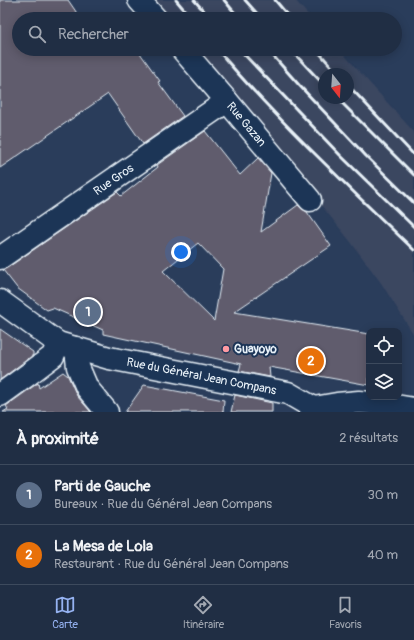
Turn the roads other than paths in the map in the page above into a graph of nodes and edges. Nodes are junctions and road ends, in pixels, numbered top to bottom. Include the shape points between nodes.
1 (139, 0) edge
2 (150, 12) edge
3 (188, 56) edge
4 (228, 101) junction
5 (310, 200) dead end
6 (0, 258) edge
7 (0, 301) edge
8 (67, 345) junction
9 (0, 395) edge
10 (414, 409) edge
11 (313, 411) edge
12 (107, 412) edge

1 - 2 street
3 - 4 street, Rue Gazan
4 - 5 street, Rue Gazan
4 - 6 street, Rue Gros
7 - 8 street, Rue du Général Jean Compans
8 - 9 street
8 - 11 street, Rue du Général Jean Compans via 109,358 288,393
8 - 12 street via 87,388
10 - 11 street, Rue du Général Jean Compans via 359,402 337,404

